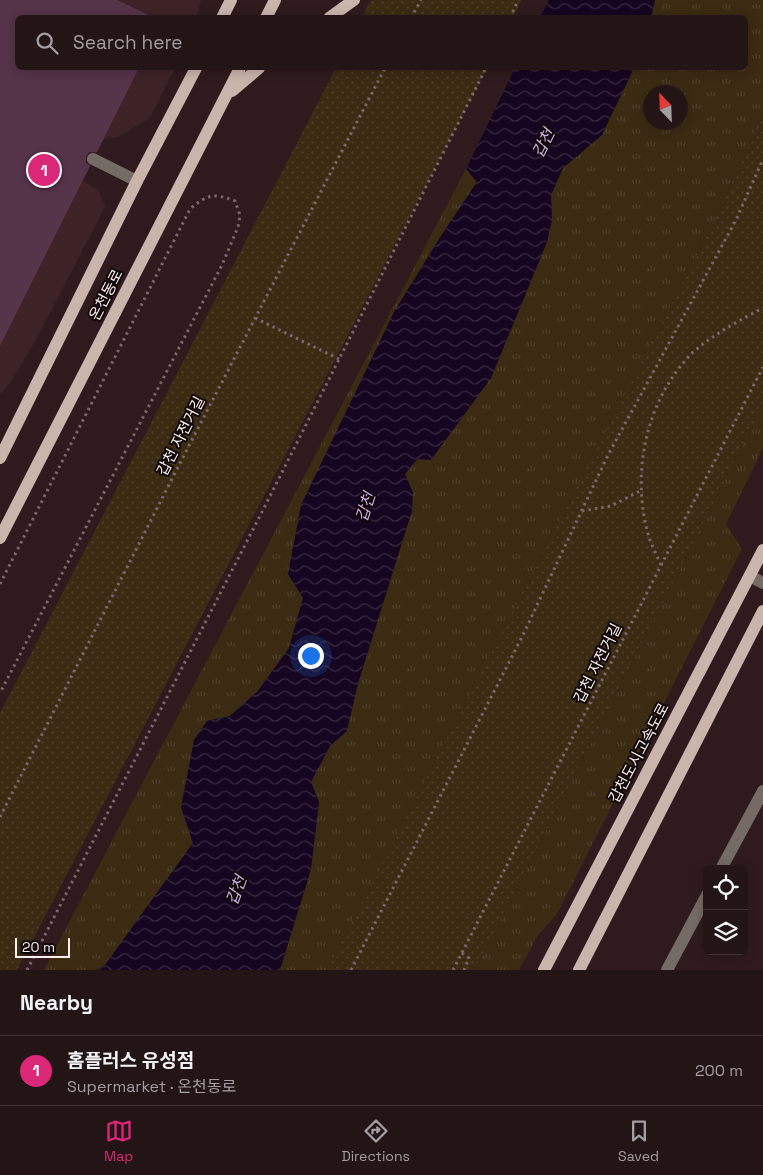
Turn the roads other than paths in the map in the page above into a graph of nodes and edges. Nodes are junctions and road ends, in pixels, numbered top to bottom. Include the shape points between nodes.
1 (231, 0) edge
2 (275, 0) edge
3 (354, 0) edge
4 (224, 15) edge
5 (268, 15) edge
6 (334, 15) edge
7 (195, 70) edge
8 (239, 70) edge
9 (257, 70) edge
10 (226, 96) junction
11 (93, 159) dead end
12 (137, 181) junction
13 (0, 458) edge
14 (0, 538) edge
15 (763, 550) edge
16 (750, 576) junction
17 (763, 583) edge
18 (763, 611) edge
19 (763, 791) edge
20 (723, 865) edge
21 (703, 902) edge
22 (544, 970) edge
23 (579, 970) edge
24 (667, 970) edge

1 - 4 main road
2 - 5 main road
3 - 6 main road
7 - 12 main road, 온천동로
8 - 10 main road, 온천동로
9 - 10 main road
10 - 14 main road, 온천동로
11 - 12 street
12 - 13 main road, 온천동로
15 - 16 main road, 갑천도시고속도로
16 - 17 street
16 - 22 main road, 갑천도시고속도로
18 - 23 main road
19 - 20 street
21 - 24 street

